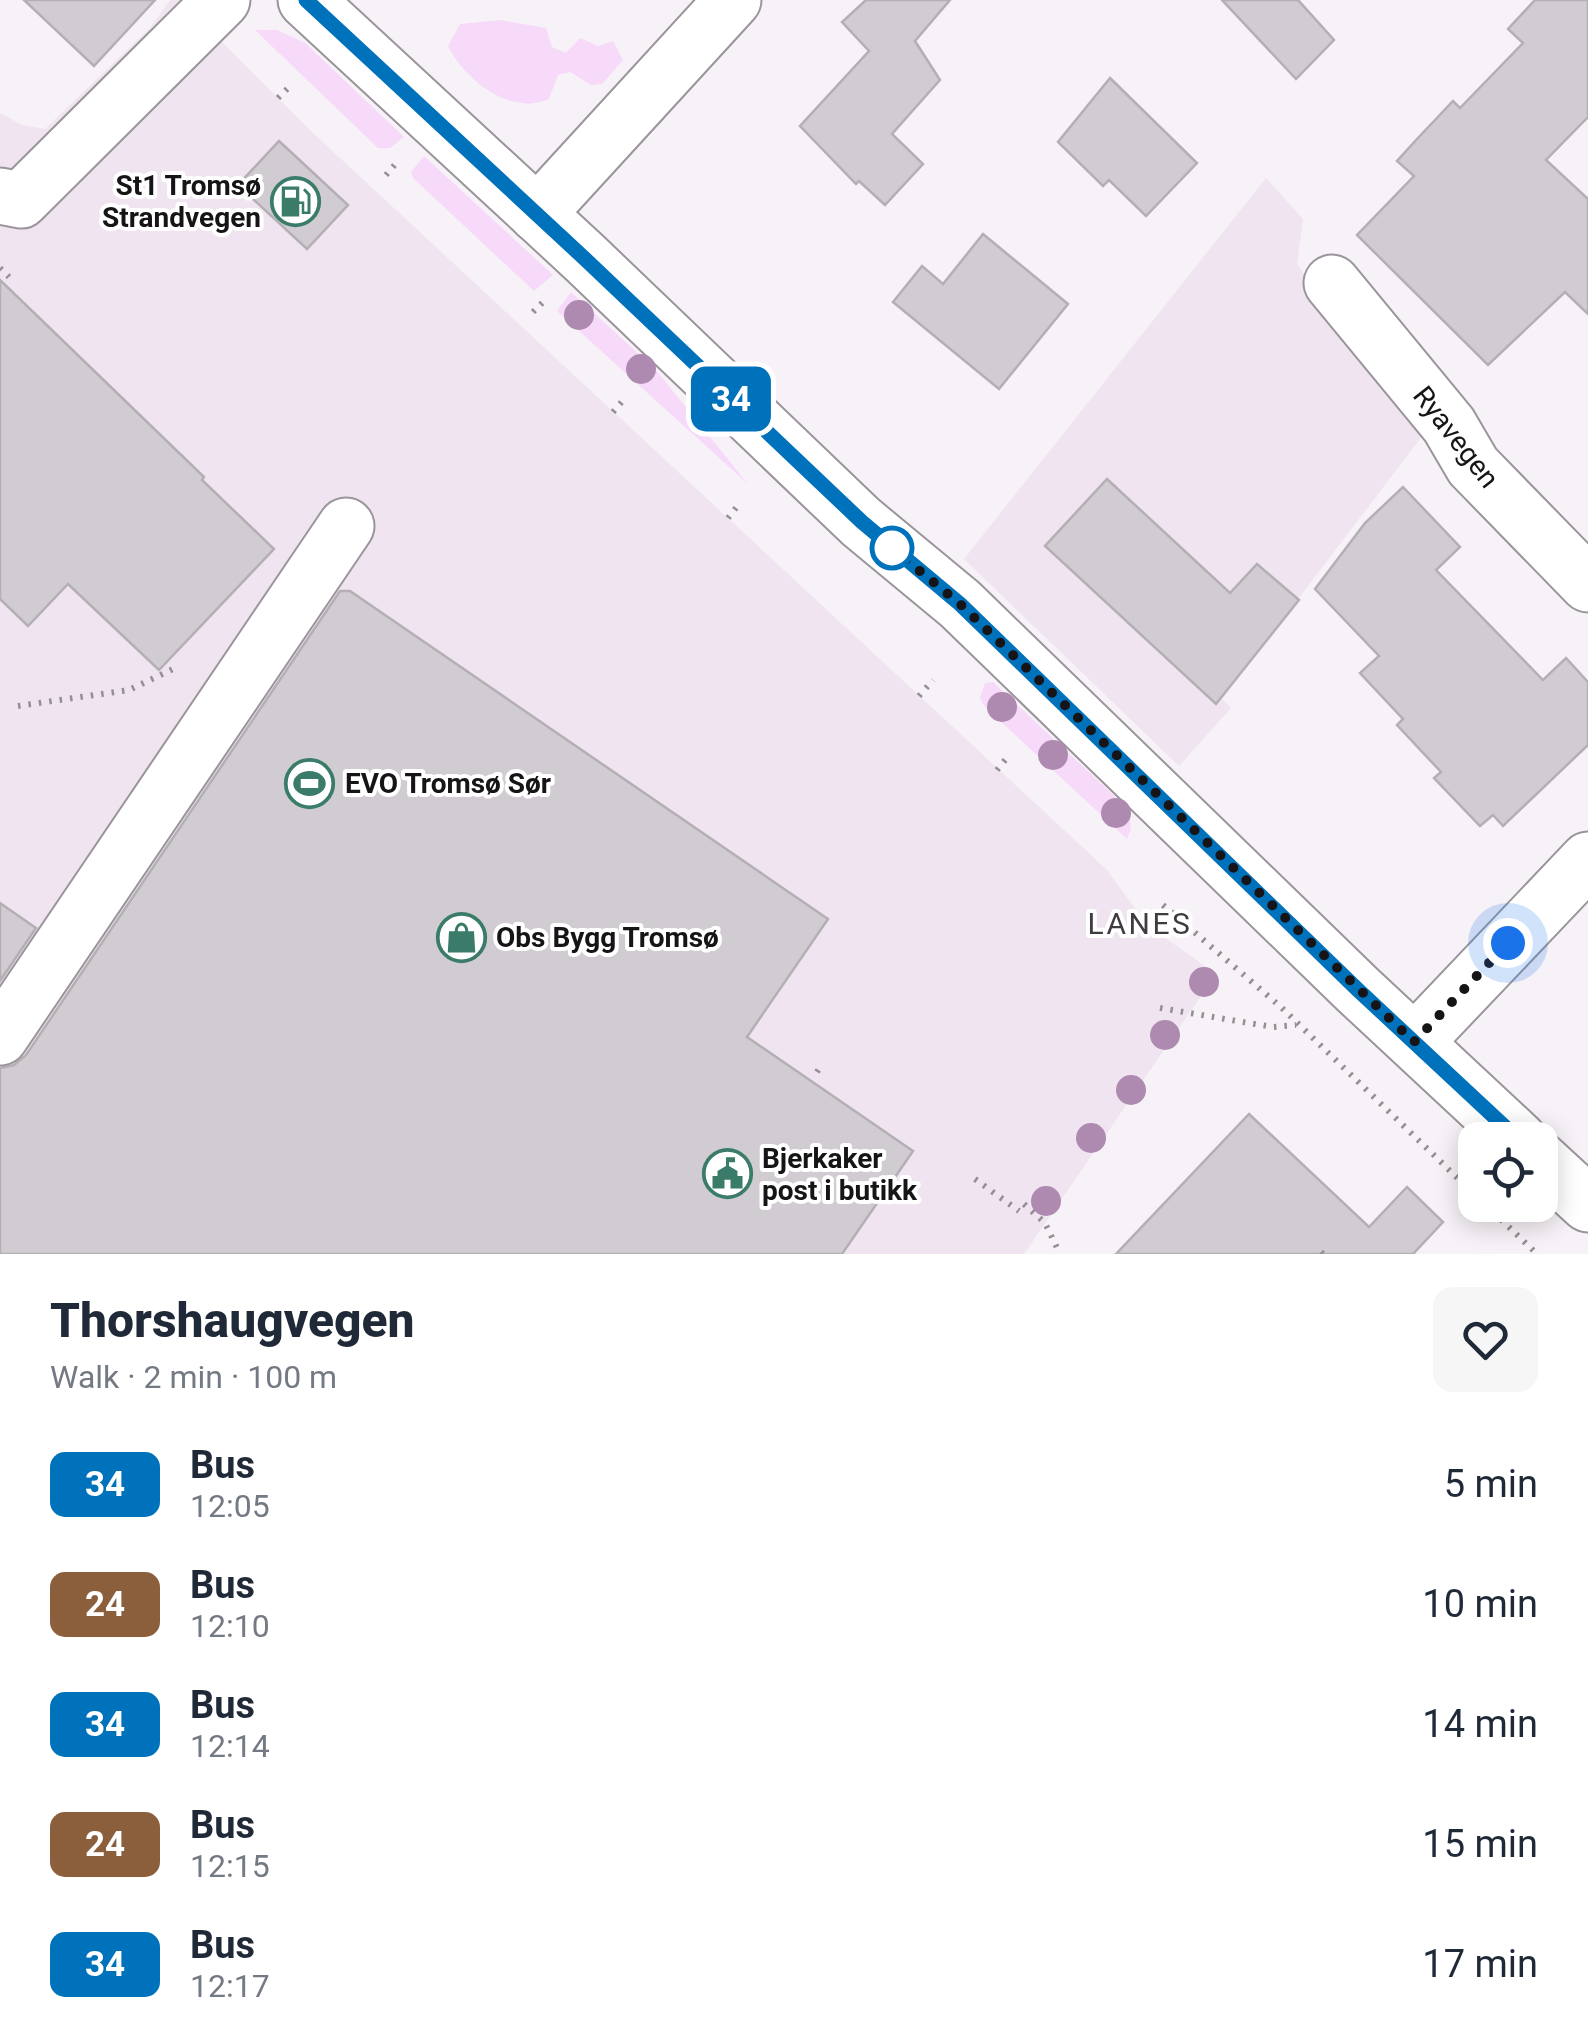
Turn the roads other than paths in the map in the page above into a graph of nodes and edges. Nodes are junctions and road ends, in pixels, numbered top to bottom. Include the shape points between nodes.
1 (222, 0) edge
2 (306, 0) edge
3 (733, 0) edge
4 (0, 196) edge
5 (536, 214) junction
6 (1332, 283) dead end
7 (346, 526) dead end
8 (1588, 584) edge
9 (1588, 860) edge
10 (0, 1037) edge
11 (1414, 1042) junction
12 (1500, 1122) edge
13 (1558, 1176) edge
14 (1588, 1204) edge

1 - 4 street via 21,200
2 - 5 street
3 - 5 street
5 - 11 street via 862,522 960,604
6 - 8 street, Ryavegen via 1449,424 1473,466
7 - 10 street
9 - 11 street
11 - 12 street
13 - 14 street

